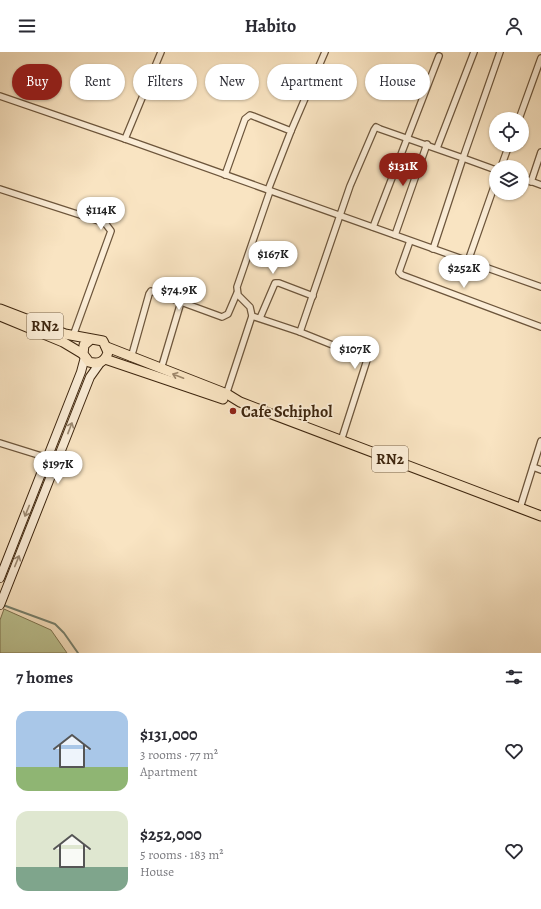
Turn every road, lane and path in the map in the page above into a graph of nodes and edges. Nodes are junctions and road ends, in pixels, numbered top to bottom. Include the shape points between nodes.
1 (161, 52) edge
2 (325, 52) edge
3 (474, 52) edge
4 (500, 52) edge
5 (440, 56) dead end
6 (541, 58) edge
7 (0, 96) edge
8 (522, 112) edge
9 (291, 131) junction
10 (409, 138) junction
11 (125, 139) junction
12 (427, 144) junction
13 (437, 148) junction
14 (541, 152) edge
15 (463, 158) junction
16 (489, 167) edge
17 (225, 175) junction
18 (531, 182) joint
19 (541, 185) edge
20 (0, 189) edge
21 (269, 190) junction
22 (489, 200) edge
23 (341, 216) junction
24 (373, 227) junction
25 (395, 235) junction
26 (410, 241) junction
27 (434, 249) junction
28 (468, 261) junction
29 (541, 286) edge
30 (237, 293) junction
31 (313, 296) junction
32 (182, 302) junction
33 (0, 309) edge
34 (0, 316) edge
35 (252, 316) junction
36 (260, 318) junction
37 (541, 326) edge
38 (300, 332) junction
39 (72, 336) junction
40 (91, 339) junction
41 (108, 347) junction
42 (84, 355) junction
43 (131, 358) junction
44 (102, 361) junction
45 (161, 369) junction
46 (226, 397) junction
47 (341, 440) junction
48 (541, 441) edge
49 (0, 443) edge
50 (48, 458) junction
51 (533, 467) junction
52 (541, 470) edge
53 (520, 508) junction
54 (541, 516) edge
55 (0, 578) edge
56 (2, 596) edge

1 - 11 street
2 - 9 street
3 - 13 street
4 - 15 street
5 - 10 street
6 - 8 street
7 - 11 street
9 - 17 street via 248,116
9 - 21 street
10 - 12 street
10 - 23 street via 376,128 374,130 361,157
10 - 24 street
11 - 17 street
12 - 13 street
12 - 25 street
13 - 15 street
14 - 18 street
15 - 16 street
15 - 27 street
17 - 21 street
18 - 19 street
20 - 39 street via 106,223 110,228
21 - 23 street
21 - 30 street
22 - 28 street
23 - 24 street
23 - 31 street
24 - 25 street
25 - 26 street
26 - 27 street
26 - 37 street via 400,272 402,275
27 - 28 street
28 - 29 street
30 - 32 street via 228,314 222,317
30 - 35 street via 250,307
31 - 36 street via 275,283
31 - 38 street
32 - 43 street via 153,292 149,294
32 - 45 street
33 - 39 main road, RN2
34 - 42 main road, RN2 via 63,342
35 - 36 street
35 - 46 street
36 - 38 street
38 - 47 street via 367,360
39 - 40 main road, RN2
40 - 41 main road, RN2 via 99,339
40 - 42 main road, RN2 via 84,345
41 - 43 main road, RN2
41 - 44 main road
42 - 44 main road, RN2 via 89,362
42 - 50 street via 81,372
43 - 45 main road, RN2
44 - 46 main road, RN2
56 -> 44 street via 90,377
46 -> 45 main road, RN2
46 - 47 main road, RN2
47 - 53 main road, RN2
48 - 51 street
49 - 50 street
50 -> 55 street
51 - 52 street
51 - 53 street
53 - 54 main road, RN2

